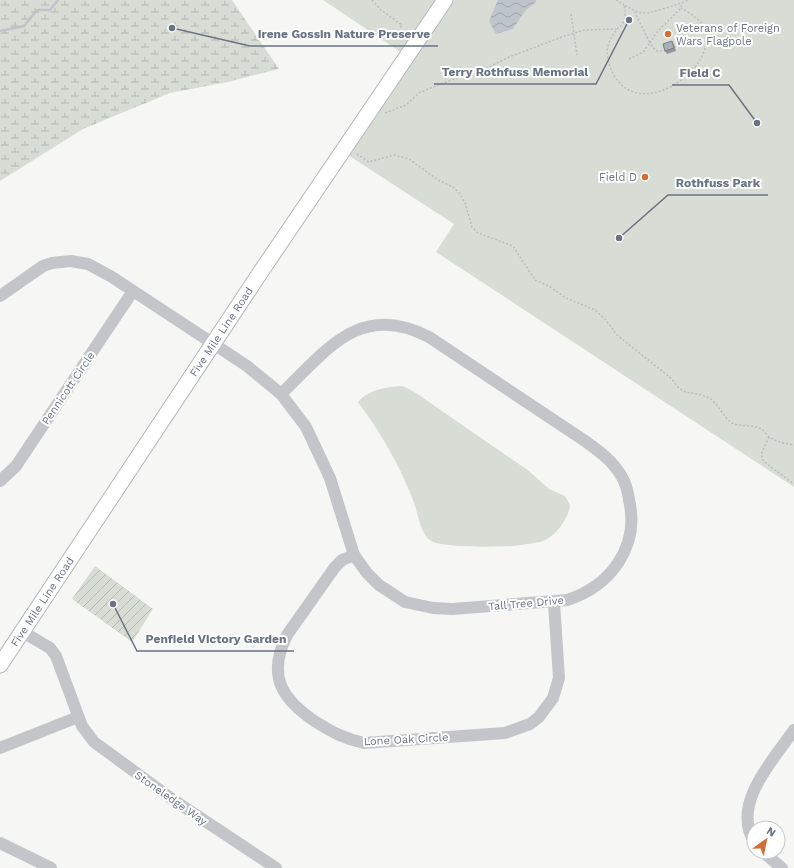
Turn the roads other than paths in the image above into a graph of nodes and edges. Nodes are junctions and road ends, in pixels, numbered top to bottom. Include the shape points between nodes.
1 (445, 0) edge
2 (133, 291) junction
3 (0, 296) edge
4 (213, 344) junction
5 (281, 394) junction
6 (0, 481) edge
7 (354, 555) junction
8 (554, 603) junction
9 (23, 632) junction
10 (0, 665) edge
11 (78, 717) junction
12 (794, 730) edge
13 (0, 748) edge
14 (747, 820) edge
15 (0, 843) edge
16 (772, 860) edge
17 (52, 868) edge
18 (276, 868) edge
19 (782, 868) edge

1 - 4 main road, Five Mile Line Road
2 - 3 street via 96,267 71,261 43,266
2 - 4 street
2 - 6 street, Pennicott Circle via 16,466
4 - 5 street, Tall Tree Drive via 247,366
4 - 9 main road, Five Mile Line Road
5 - 7 street, Tall Tree Drive via 306,427 323,461
5 - 8 street, Tall Tree Drive via 339,338 363,327 400,325 429,337 600,451 622,477 630,504 631,535 625,552 606,579 581,596
7 - 8 street, Tall Tree Drive via 379,586 418,606 452,609
7 - 8 street, Lone Oak Circle via 335,567 287,635 281,646 278,668 283,691 289,701 307,716 351,740 364,743 505,734 530,724 547,708 559,678
9 - 10 main road, Five Mile Line Road
9 - 11 street, Stoneledge Way via 50,648 56,656
11 - 13 street
11 - 18 street, Stoneledge Way via 88,735 108,753
12 - 14 street via 757,784 750,798
15 - 17 street
16 - 19 street

